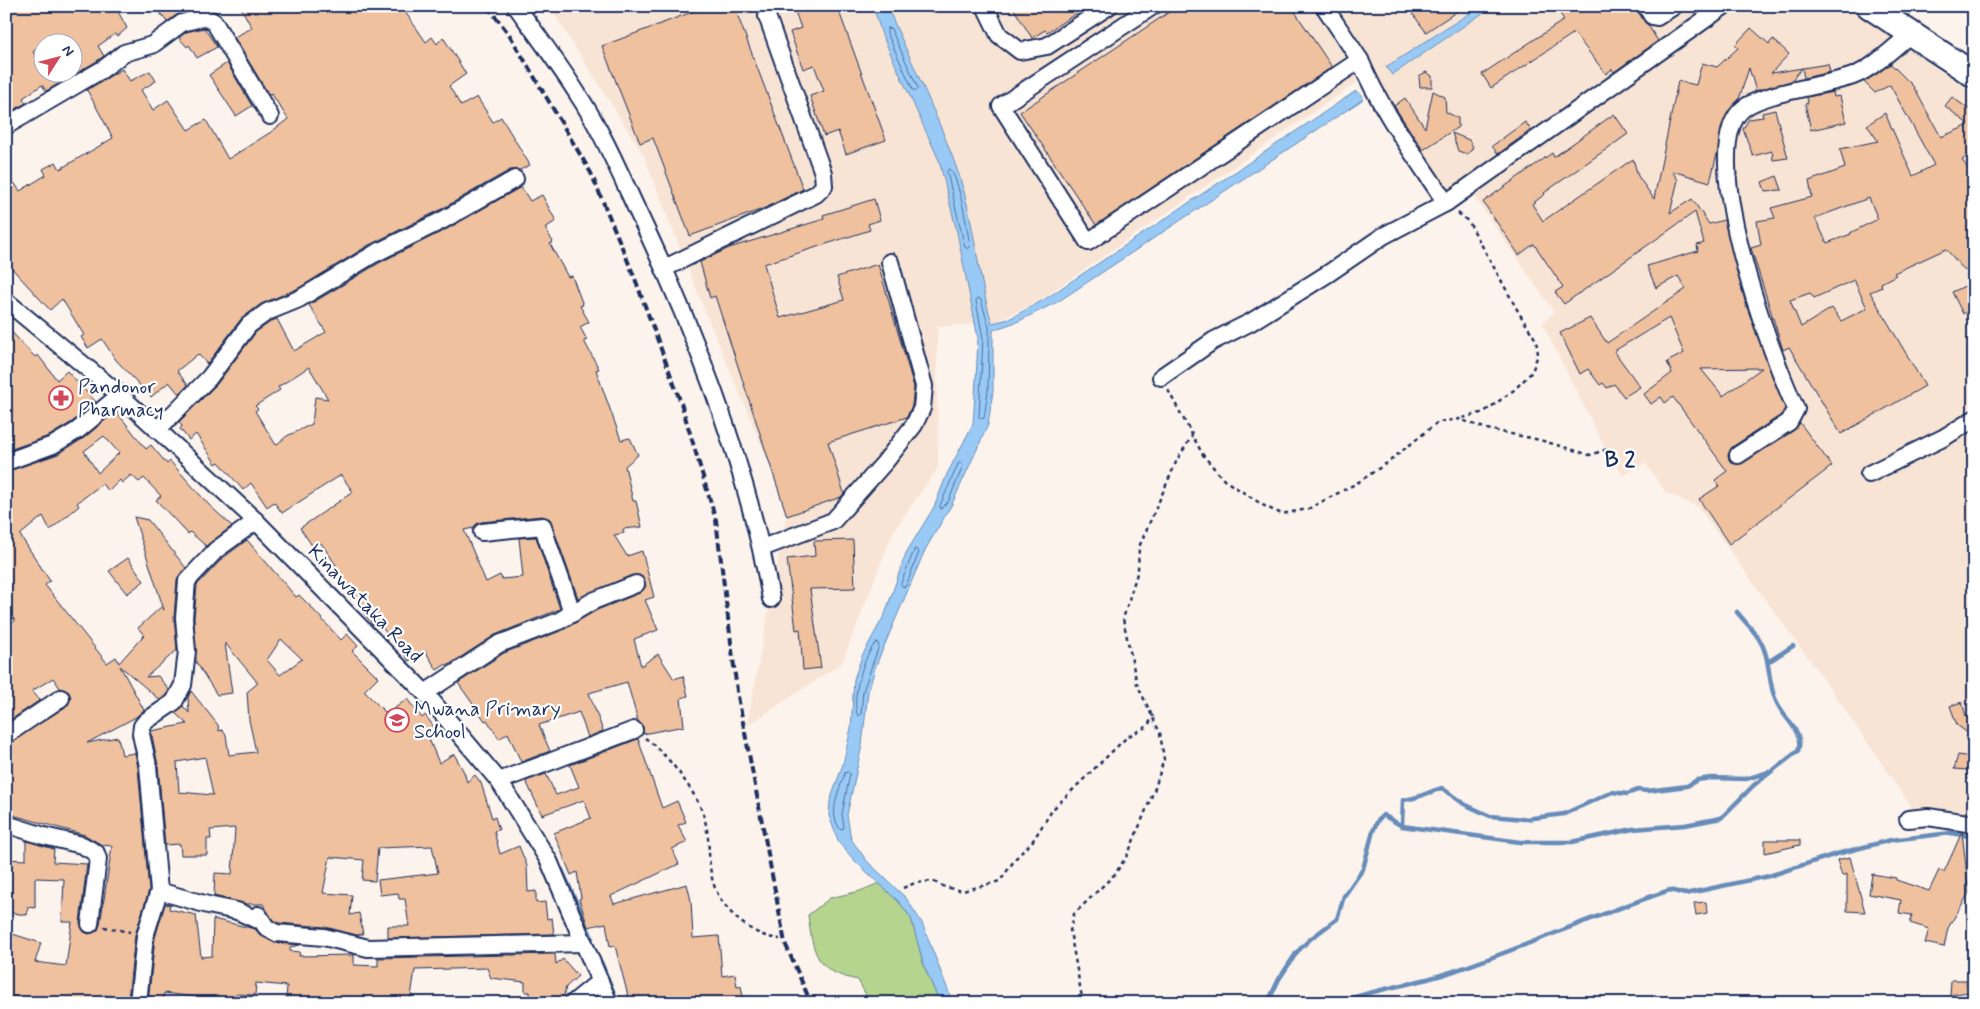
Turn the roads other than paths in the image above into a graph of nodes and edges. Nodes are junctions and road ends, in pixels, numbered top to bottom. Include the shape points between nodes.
1 (516, 6) edge
2 (985, 6) edge
3 (1109, 6) edge
4 (1153, 6) edge
5 (1324, 6) edge
6 (1646, 6) edge
7 (1674, 6) edge
8 (1724, 6) edge
9 (1872, 7) edge
10 (767, 16) dead end
11 (1911, 34) junction
12 (1360, 60) junction
13 (1974, 75) edge
14 (270, 116) dead end
15 (6, 126) edge
16 (515, 179) dead end
17 (1446, 203) junction
18 (890, 262) dead end
19 (665, 268) junction
20 (6, 301) edge
21 (1161, 376) road end
22 (120, 394) junction
23 (1974, 419) edge
24 (157, 430) junction
25 (1738, 455) dead end
26 (6, 462) edge
27 (1868, 474) dead end
28 (256, 521) junction
29 (482, 532) dead end
30 (762, 548) junction
31 (636, 584) dead end
32 (771, 599) dead end
33 (572, 614) junction
34 (425, 693) junction
35 (61, 698) dead end
36 (634, 730) road end
37 (6, 735) edge
38 (499, 781) junction
39 (1908, 819) dead end
40 (6, 824) edge
41 (1974, 824) edge
42 (159, 891) junction
43 (90, 924) road end
44 (584, 943) junction
45 (600, 981) junction
46 (138, 1003) edge
47 (573, 1003) edge
48 (609, 1003) edge

1 - 19 street via 578,93 604,138
2 - 3 street via 999,35 1020,51 1048,46
4 - 12 street via 1000,106 1088,242
5 - 12 street
6 - 7 street via 1652,16 1657,17
8 - 17 street
9 - 11 highway
10 - 19 street via 823,173 824,186 816,194
11 - 13 highway
11 - 25 street via 1856,75 1754,102 1735,117 1726,171 1734,215 1752,292 1771,351 1796,409 1789,422
12 - 17 street via 1393,122
14 - 15 street via 214,22 205,18 187,21 152,45 124,53 103,69
16 - 24 street via 374,254 299,299 267,312 249,325 210,378
17 - 21 street via 1383,236
18 - 30 street via 924,386 922,408 914,425 885,462 833,521
19 - 30 street via 742,476
20 - 22 street, Kinawataka Road
22 - 24 street, Kinawataka Road
22 - 26 street via 78,430 53,445
23 - 27 street
24 - 28 street, Kinawataka Road
28 - 34 street, Kinawataka Road
28 - 42 street via 216,550 187,581 184,618 187,651 183,685 174,702 142,726
29 - 33 street via 543,526
30 - 32 street
31 - 33 street via 593,601
33 - 34 street via 499,644
34 - 38 street, Kinawataka Road
35 - 37 street
36 - 38 street
38 - 44 street, Kinawataka Road via 549,861
39 - 41 street via 1928,817
40 - 43 street via 82,845 96,853
42 - 44 street via 237,911 255,919 258,915 266,927 276,933 324,937 368,948
42 - 46 street via 145,936
44 - 45 street, Kinawataka Road
45 - 47 street
45 - 48 street, Kinawataka Road

